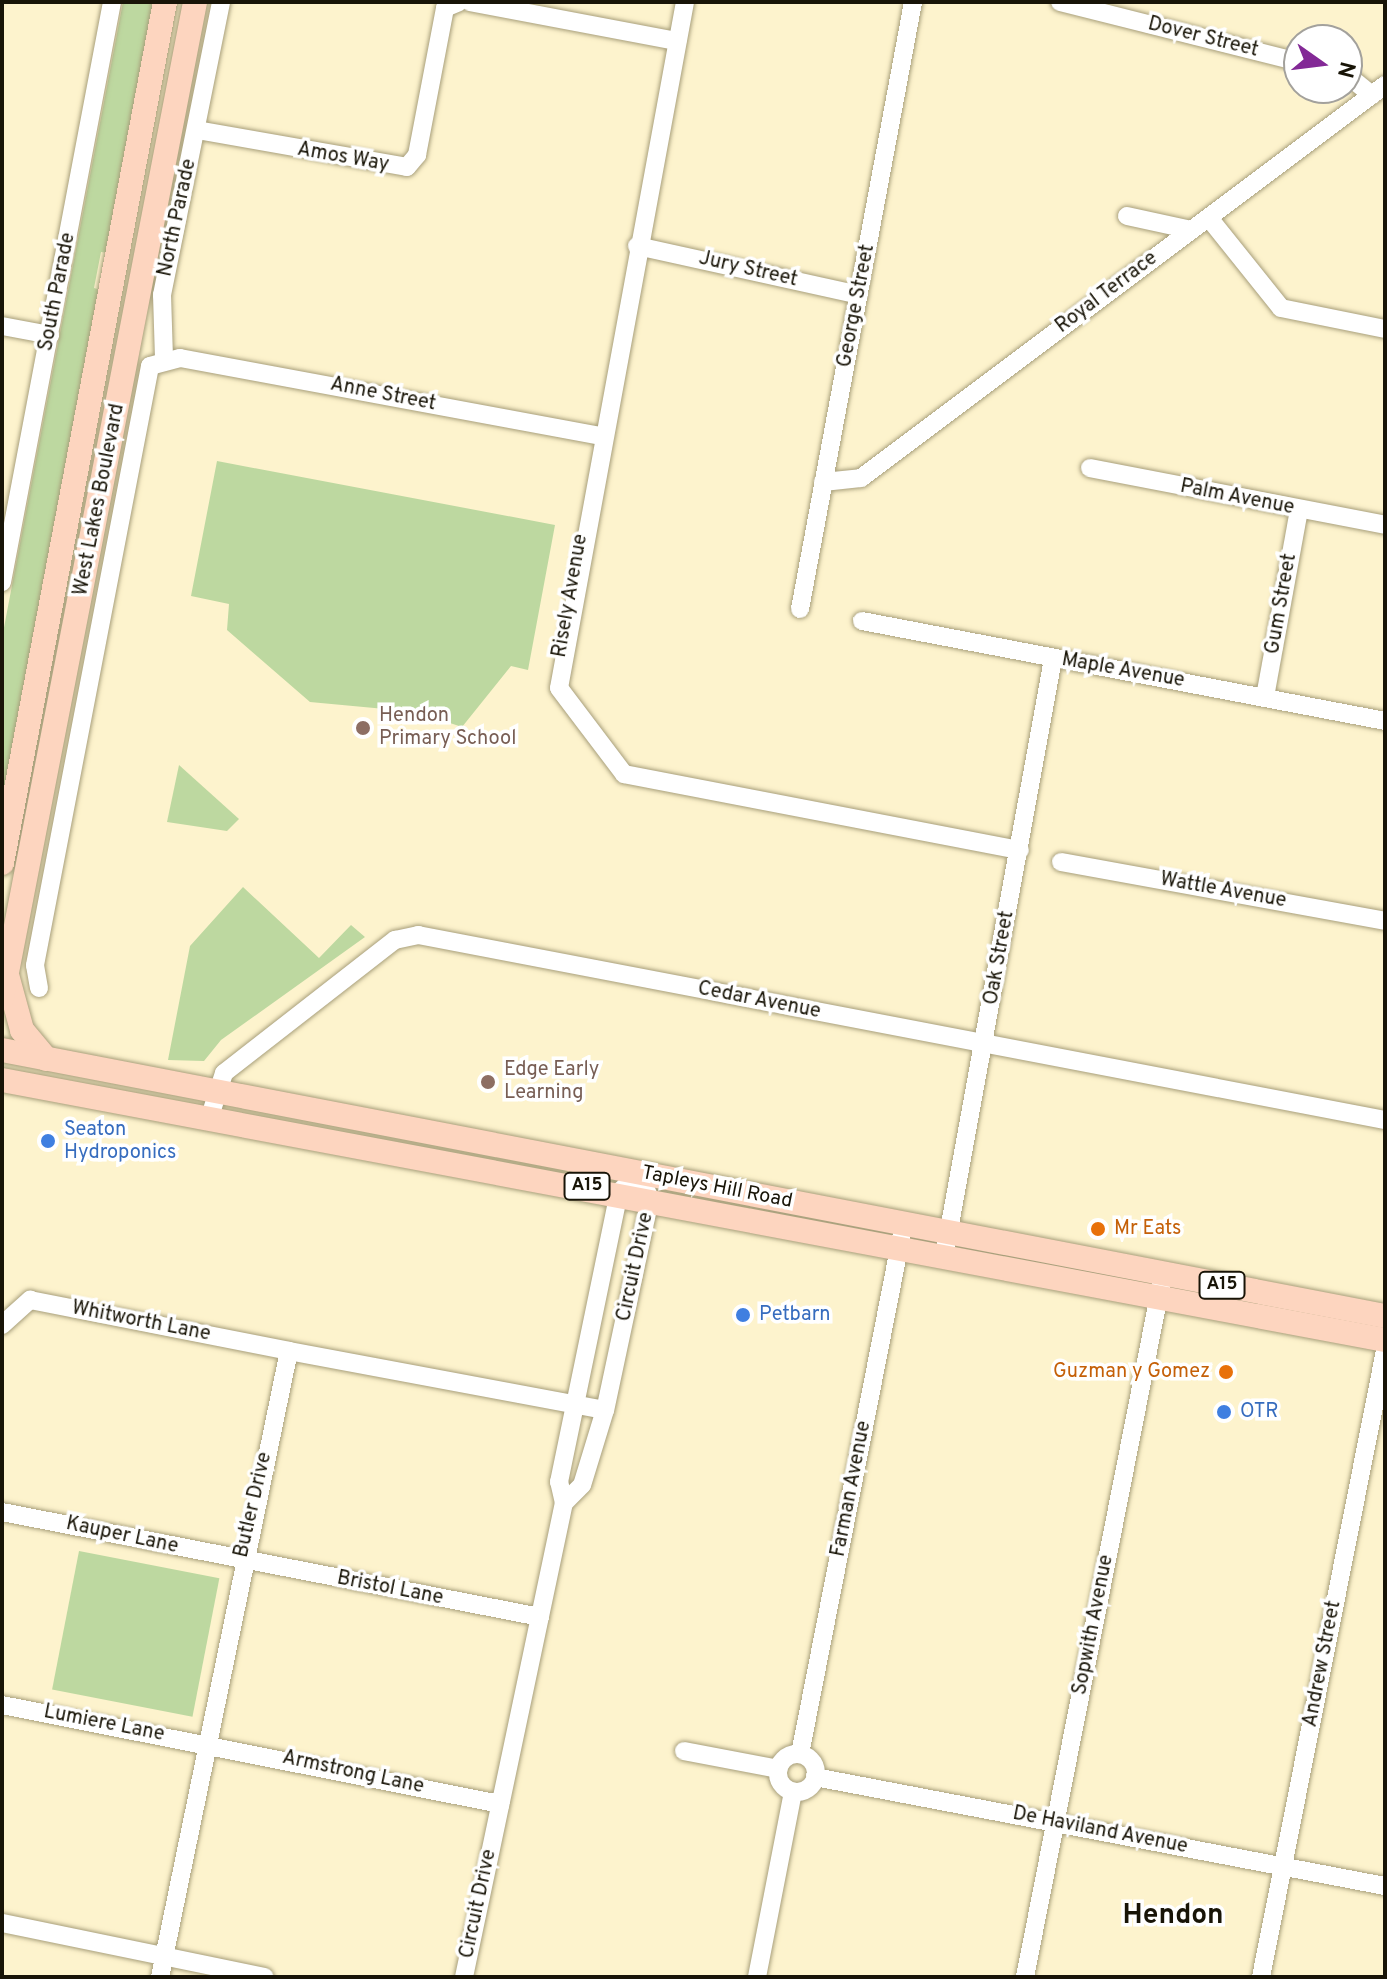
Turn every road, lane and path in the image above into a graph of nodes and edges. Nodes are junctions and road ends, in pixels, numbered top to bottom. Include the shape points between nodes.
1 (112, 2) edge
2 (165, 2) edge
3 (195, 2) edge
4 (221, 2) edge
5 (459, 2) edge
6 (470, 2) edge
7 (685, 2) edge
8 (913, 2) edge
9 (1060, 2) edge
10 (677, 41) junction
11 (1283, 58) edge
12 (1379, 90) edge
13 (197, 130) junction
14 (1127, 216) dead end
15 (1209, 218) junction
16 (1191, 230) junction
17 (637, 246) junction
18 (859, 295) junction
19 (2, 326) edge
20 (1385, 329) edge
21 (50, 335) junction
22 (164, 358) junction
23 (137, 427) junction
24 (601, 436) junction
25 (111, 443) junction
26 (1090, 468) dead end
27 (823, 482) junction
28 (1299, 510) junction
29 (1385, 525) edge
30 (2, 582) edge
31 (800, 609) dead end
32 (862, 621) dead end
33 (1053, 659) junction
34 (1265, 697) junction
35 (1385, 721) edge
36 (57, 849) junction
37 (1020, 850) junction
38 (31, 861) junction
39 (1061, 862) dead end
40 (2, 863) edge
41 (1385, 921) edge
42 (4, 986) edge
43 (39, 988) dead end
44 (984, 1045) junction
45 (2, 1050) edge
46 (46, 1059) junction
47 (2, 1080) edge
48 (215, 1091) junction
49 (209, 1119) junction
50 (1385, 1120) edge
51 (639, 1174) junction
52 (619, 1192) junction
53 (650, 1199) junction
54 (904, 1223) junction
55 (949, 1232) junction
56 (900, 1249) junction
57 (944, 1257) junction
58 (1160, 1286) junction
59 (1385, 1316) edge
60 (2, 1325) edge
61 (1385, 1340) edge
62 (289, 1351) junction
63 (1385, 1351) edge
64 (575, 1405) junction
65 (605, 1410) junction
66 (564, 1503) junction
67 (2, 1512) edge
68 (241, 1561) junction
69 (540, 1617) junction
70 (2, 1705) edge
71 (206, 1743) junction
72 (684, 1751) dead end
73 (800, 1754) junction
74 (778, 1769) junction
75 (815, 1777) junction
76 (793, 1792) junction
77 (500, 1804) junction
78 (1055, 1822) junction
79 (1283, 1866) junction
80 (1385, 1886) edge
81 (2, 1923) edge
82 (164, 1957) junction
83 (160, 1977) edge
84 (264, 1977) edge
85 (464, 1977) edge
86 (757, 1977) edge
87 (1025, 1977) edge
88 (1261, 1977) edge

1 - 21 street, South Parade
2 - 40 main road, West Lakes Boulevard
3 - 25 main road, West Lakes Boulevard
4 - 13 street, North Parade
5 - 13 street, Amos Way via 445,8 417,155 407,167
6 - 10 street
7 - 10 street, Risely Avenue
8 - 18 street, George Street
9 - 11 street, Dover Street
10 - 17 street, Risely Avenue
12 - 15 street, Royal Terrace
13 - 22 street, North Parade via 158,322
14 - 16 street
15 - 16 street, Royal Terrace
15 - 20 street via 1281,308
16 - 27 street, Royal Terrace via 861,478
17 - 18 street, Jury Street
17 - 24 street, Risely Avenue
18 - 27 street, George Street
19 - 21 street
21 - 30 street, South Parade
22 - 23 street via 150,366
22 - 24 street, Anne Street
23 - 25 street
23 - 36 street
24 - 37 street, Risely Avenue via 558,674 559,688 617,771
25 - 38 main road, West Lakes Boulevard
26 - 28 street, Palm Avenue
27 - 31 street, George Street
28 - 29 street, Palm Avenue
28 - 34 street, Gum Street
32 - 33 street, Maple Avenue
33 - 34 street, Maple Avenue
33 - 37 street, Oak Street
34 - 35 street, Maple Avenue
36 - 38 street
36 - 43 street via 35,965
37 - 44 street, Oak Street
38 - 42 main road, West Lakes Boulevard
39 - 41 street, Wattle Avenue
42 - 46 main road via 22,1030
44 - 48 street, Cedar Avenue via 418,935 395,940 224,1073
44 - 50 street, Cedar Avenue
44 - 55 street, Oak Street
45 - 46 main road, Tapleys Hill Road / A15
46 - 48 main road, Tapleys Hill Road / A15
47 - 49 main road, Tapleys Hill Road / A15
48 - 49 street, Cedar Avenue
48 - 51 main road, Tapleys Hill Road / A15
49 - 52 main road, Tapleys Hill Road / A15
51 - 52 street, Circuit Drive
51 - 53 street, Circuit Drive
51 - 54 main road, Tapleys Hill Road / A15
52 - 53 main road, Tapleys Hill Road / A15
52 - 64 street, Circuit Drive
53 - 56 main road, Tapleys Hill Road / A15
53 - 65 street, Circuit Drive
54 - 55 main road, Tapleys Hill Road / A15
54 - 56 street, Farman Avenue
55 - 57 street, Oak Street
55 - 58 main road, Tapleys Hill Road / A15
56 - 57 main road, Tapleys Hill Road / A15
56 - 73 street, Farman Avenue
57 - 58 main road, Tapleys Hill Road / A15
58 - 59 main road, Tapleys Hill Road / A15
58 - 61 main road, Tapleys Hill Road / A15
58 - 78 street, Sopwith Avenue
60 - 62 street, Whitworth Lane via 30,1300
62 - 64 street
62 - 68 street, Butler Drive
63 - 79 street, Andrew Street
64 - 65 street
64 - 66 street, Circuit Drive via 559,1482
65 - 66 street, Circuit Drive via 582,1485
66 - 69 street, Circuit Drive
67 - 68 street, Kauper Lane
68 - 69 street, Bristol Lane
68 - 71 street, Butler Drive
69 - 77 street, Circuit Drive
70 - 71 street, Lumiere Lane
71 - 77 street, Armstrong Lane
71 - 82 street, Butler Drive
72 - 74 street
73 - 74 street
73 - 75 street via 813,1764
74 - 76 street
75 - 76 street
75 - 78 street, De Haviland Avenue
76 - 86 street
77 - 85 street, Circuit Drive
78 - 79 street, De Haviland Avenue
78 - 87 street, Sopwith Avenue
79 - 80 street, De Haviland Avenue
79 - 88 street, Andrew Street
81 - 82 street
82 - 83 street, Butler Drive
82 - 84 street

